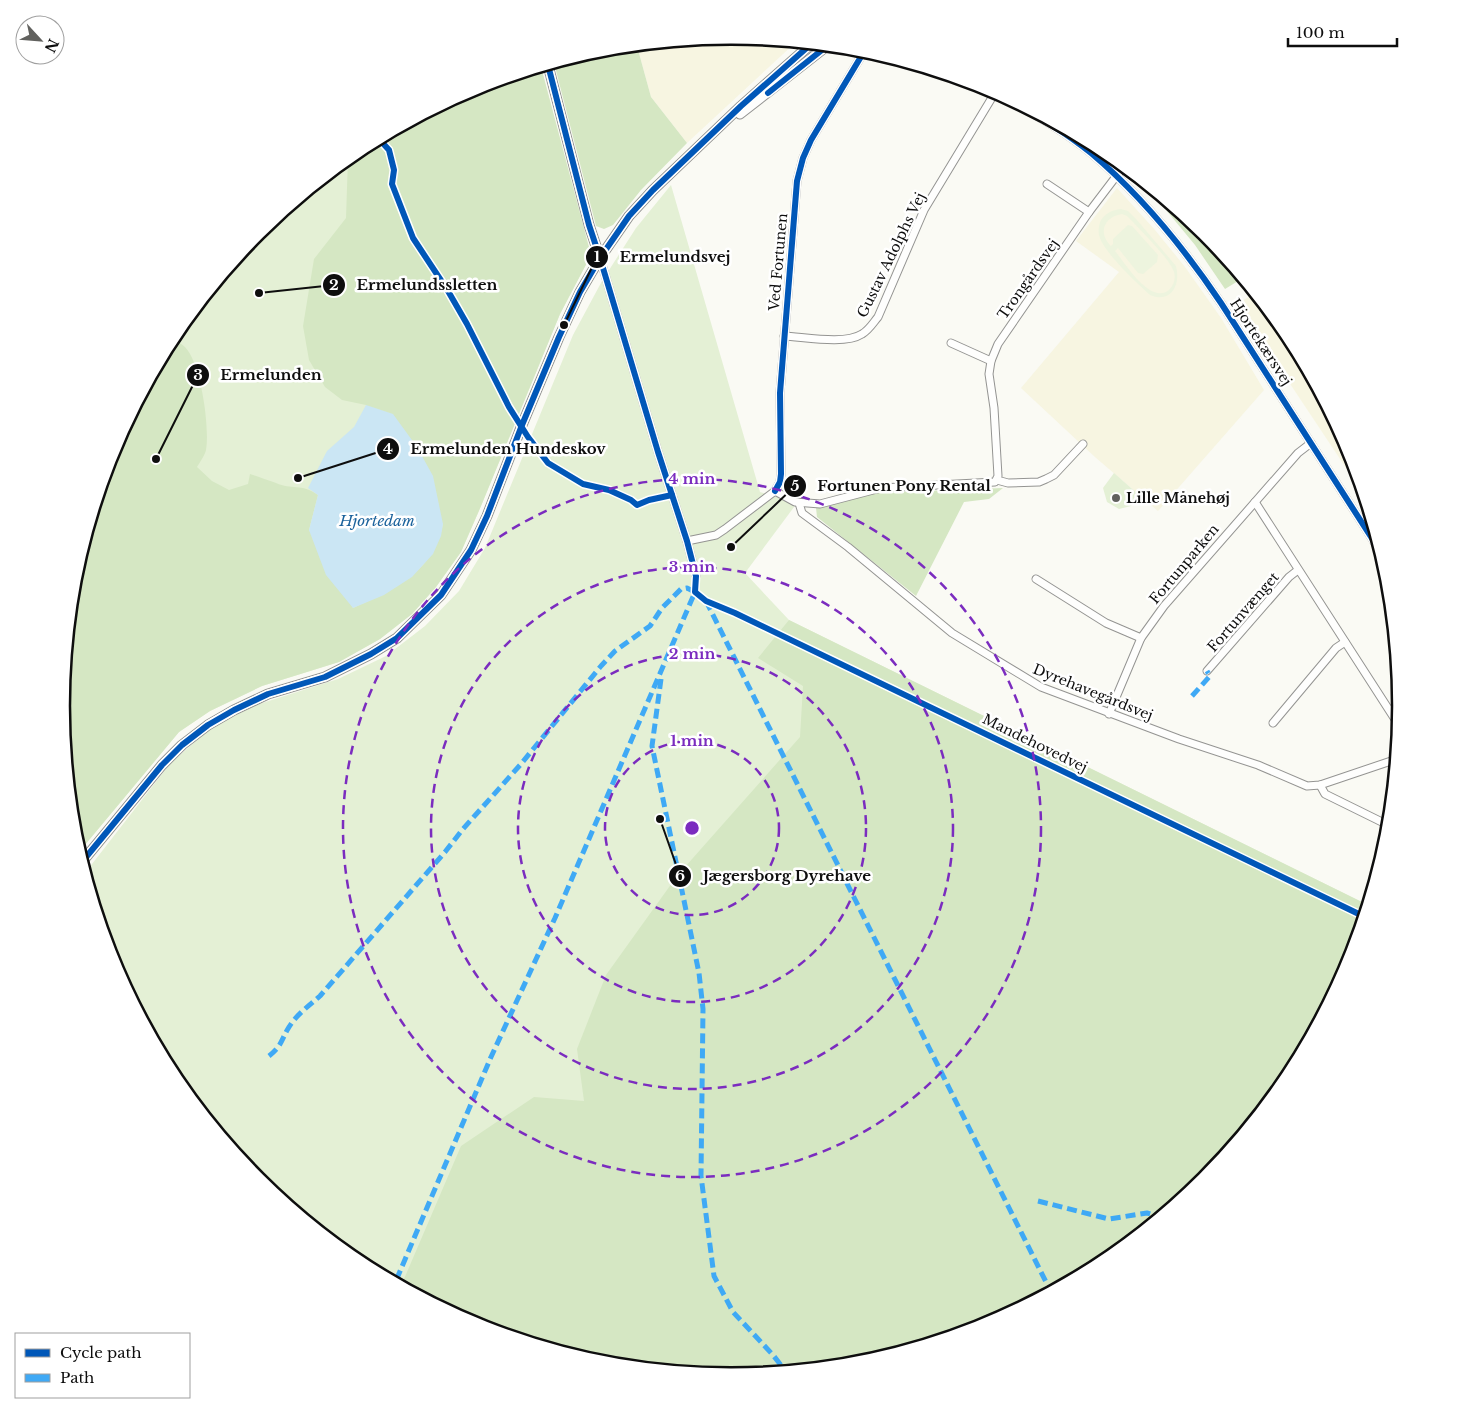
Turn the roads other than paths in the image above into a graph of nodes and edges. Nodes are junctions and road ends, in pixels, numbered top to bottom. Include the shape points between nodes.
1 (804, 49) edge
2 (820, 51) edge
3 (860, 58) edge
4 (550, 71) edge
5 (993, 99) edge
6 (712, 135) junction
7 (1074, 141) edge
8 (1120, 172) edge
9 (1116, 177) junction
10 (1047, 184) dead end
11 (1089, 212) junction
12 (600, 258) junction
13 (784, 336) junction
14 (951, 343) dead end
15 (990, 361) junction
16 (1311, 443) junction
17 (1083, 444) dead end
18 (997, 480) junction
19 (775, 491) junction
20 (1255, 502) junction
21 (799, 503) junction
22 (1370, 535) edge
23 (688, 541) junction
24 (1298, 570) junction
25 (696, 576) dead end
26 (1036, 579) dead end
27 (1141, 638) junction
28 (1345, 642) junction
29 (1207, 671) dead end
30 (1109, 714) junction
31 (1393, 716) edge
32 (1273, 723) dead end
33 (1391, 761) edge
34 (1320, 785) junction
35 (1382, 822) edge
36 (88, 855) edge

1 - 6 street
2 - 6 street
3 - 13 street, Ved Fortunen via 803,158 797,181
4 - 12 street
5 - 13 street, Gustav Adolphs Vej via 924,210 878,317 870,328 856,338 842,340
6 - 12 street via 629,216
7 - 9 street, Hjortekærsvej
8 - 9 street, Trongårdsvej
9 - 11 street, Trongårdsvej
9 - 16 street, Hjortekærsvej via 1171,233 1196,265
10 - 11 street
11 - 15 street, Trongårdsvej via 998,344
12 - 23 street
12 - 36 street via 559,337 471,550 441,595 397,638 371,654 326,677 268,694 208,725 162,765
13 - 19 street, Ved Fortunen via 780,393 781,474
14 - 15 street
15 - 18 street, Trongårdsvej
16 - 20 street, Fortunparken via 1298,453
16 - 22 street, Hjortekærsvej
17 - 18 street via 1054,474 1039,482
18 - 21 street via 992,484 882,488 820,504
19 - 21 street
19 - 23 street via 716,535
20 - 24 street, Fortunvænget
20 - 27 street, Fortunparken via 1164,606
21 - 30 street, Dyrehavegårdsvej via 802,513 952,634 1041,688
23 - 25 street
24 - 28 street, Fortunvænget
24 - 29 street, Fortunvænget
26 - 27 street via 1106,623
27 - 30 street, Fortunparken
28 - 31 street, Fortunvænget
28 - 32 street via 1336,648
30 - 34 street, Dyrehavegårdsvej via 1258,765 1307,786
33 - 34 street, Dyrehavegårdsvej
34 - 35 street via 1325,794

